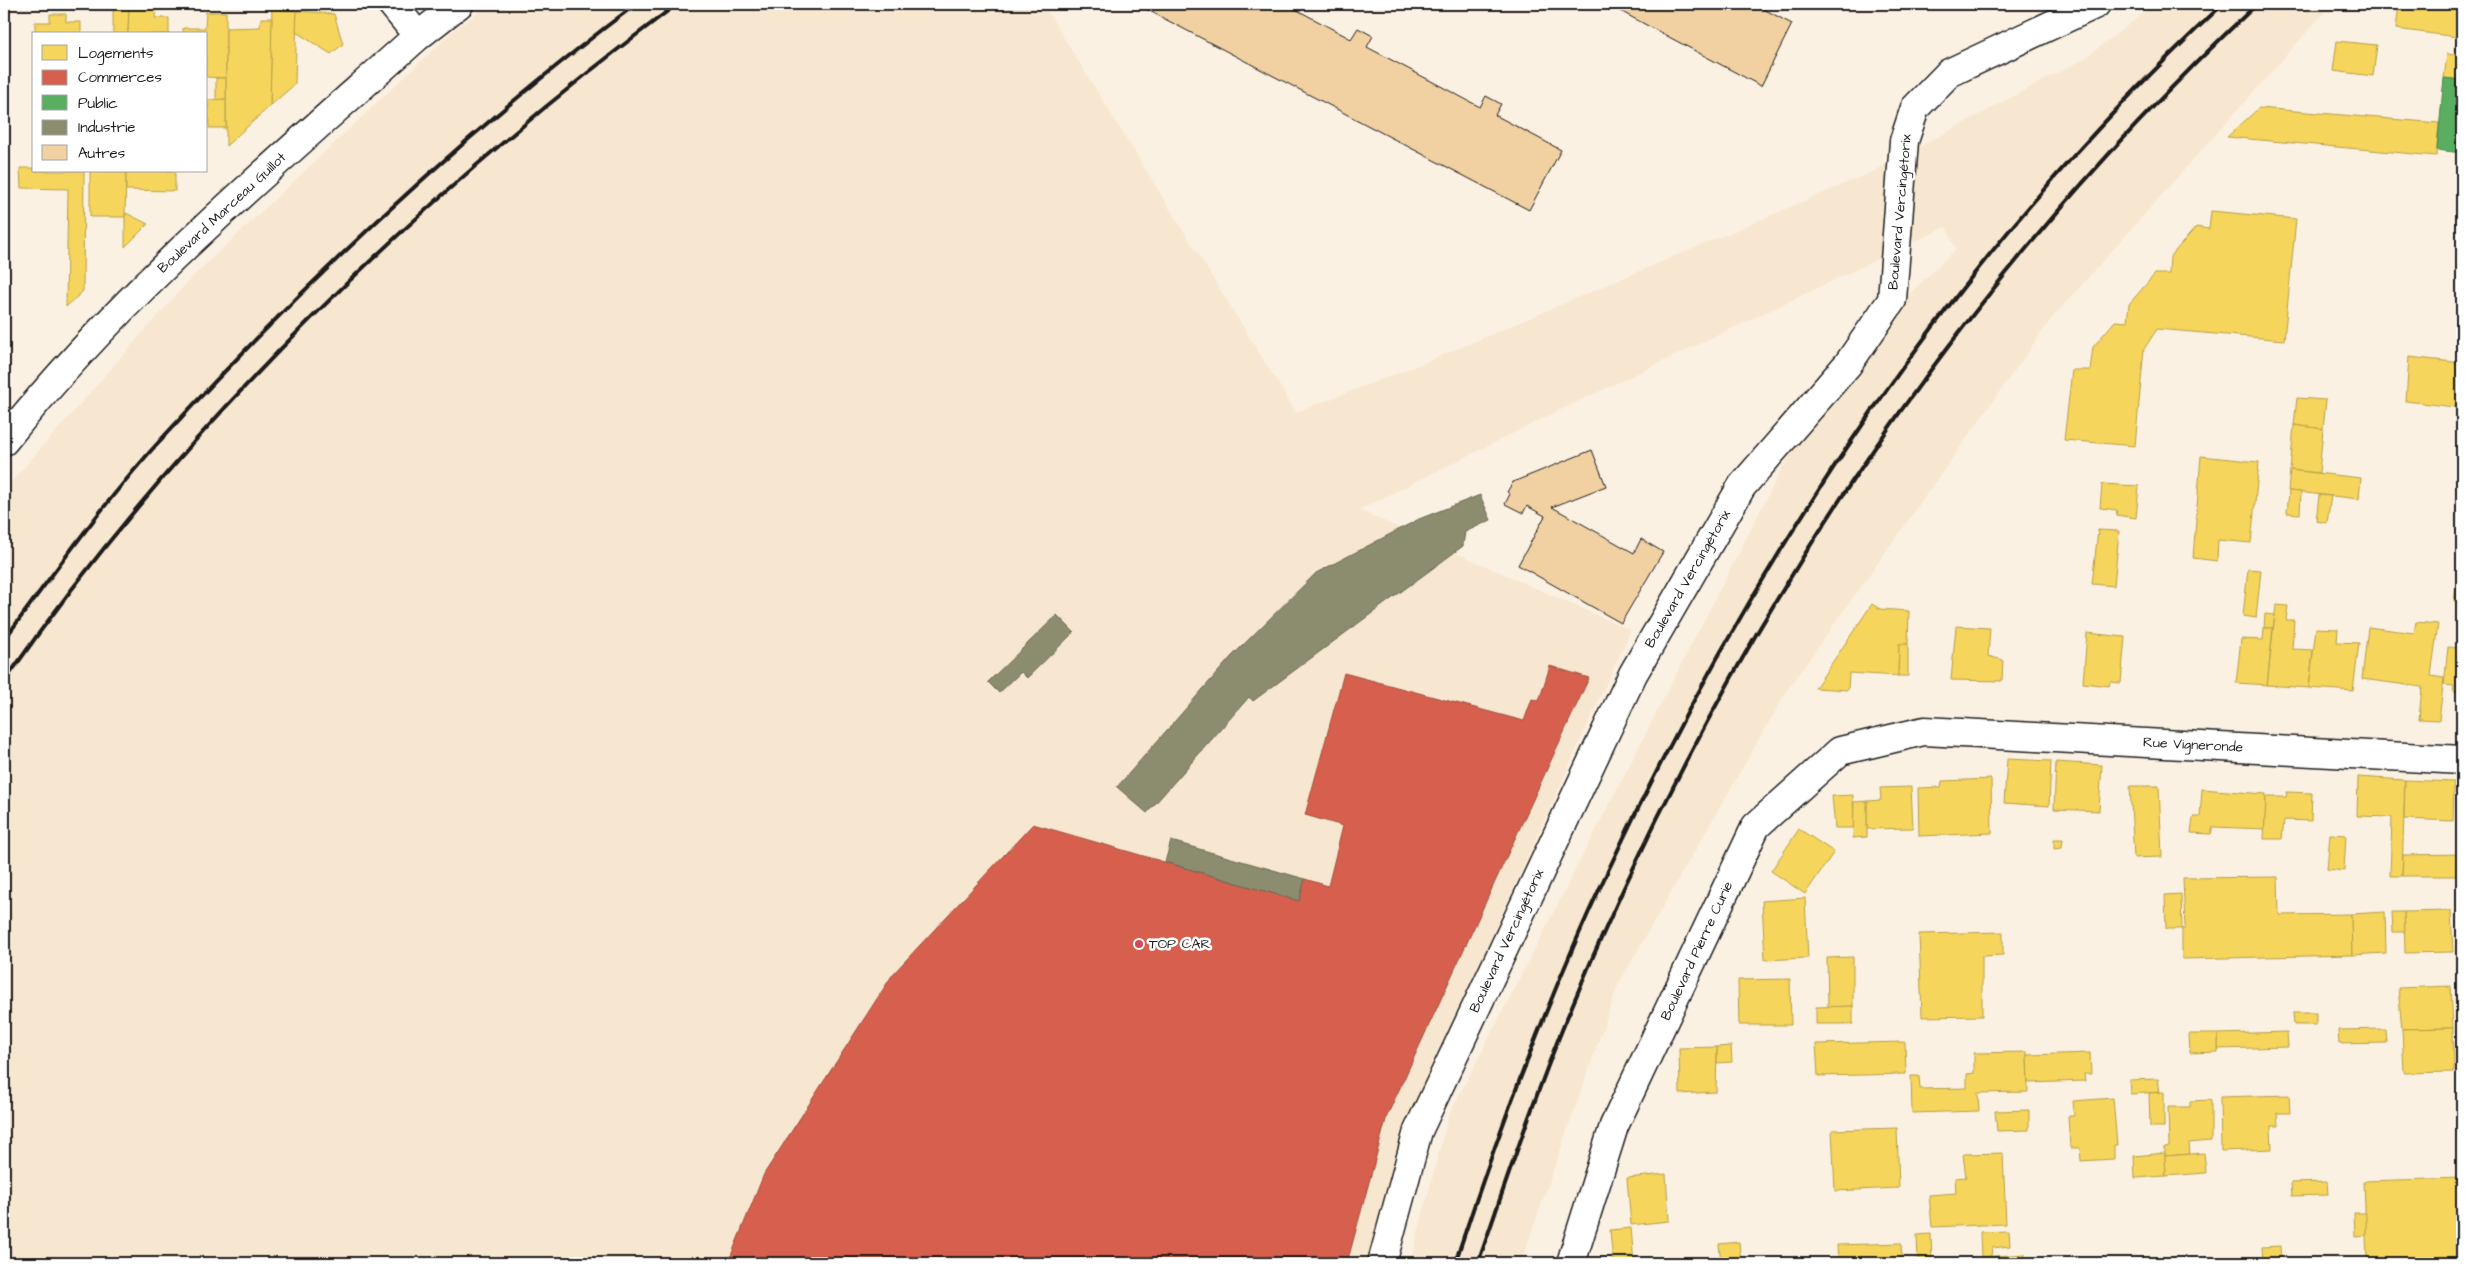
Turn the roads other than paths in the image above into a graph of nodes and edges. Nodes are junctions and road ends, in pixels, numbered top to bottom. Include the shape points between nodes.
1 (392, 4) edge
2 (459, 4) edge
3 (2096, 4) edge
4 (418, 36) junction
5 (4, 441) edge
6 (1924, 730) joint
7 (2462, 760) edge
8 (1382, 1263) edge
9 (1571, 1263) edge

1 - 4 street
2 - 4 street, Boulevard Marceau Guillot
3 - 8 street, Boulevard Vercingétorix via 1949,73 1915,108 1904,140 1892,300 1848,364 1742,486 1633,674 1418,1131
4 - 5 street, Boulevard Marceau Guillot via 144,285
6 - 7 street, Rue Vigneronde
6 - 9 street, Boulevard Pierre Curie via 1840,751 1756,826 1614,1126

